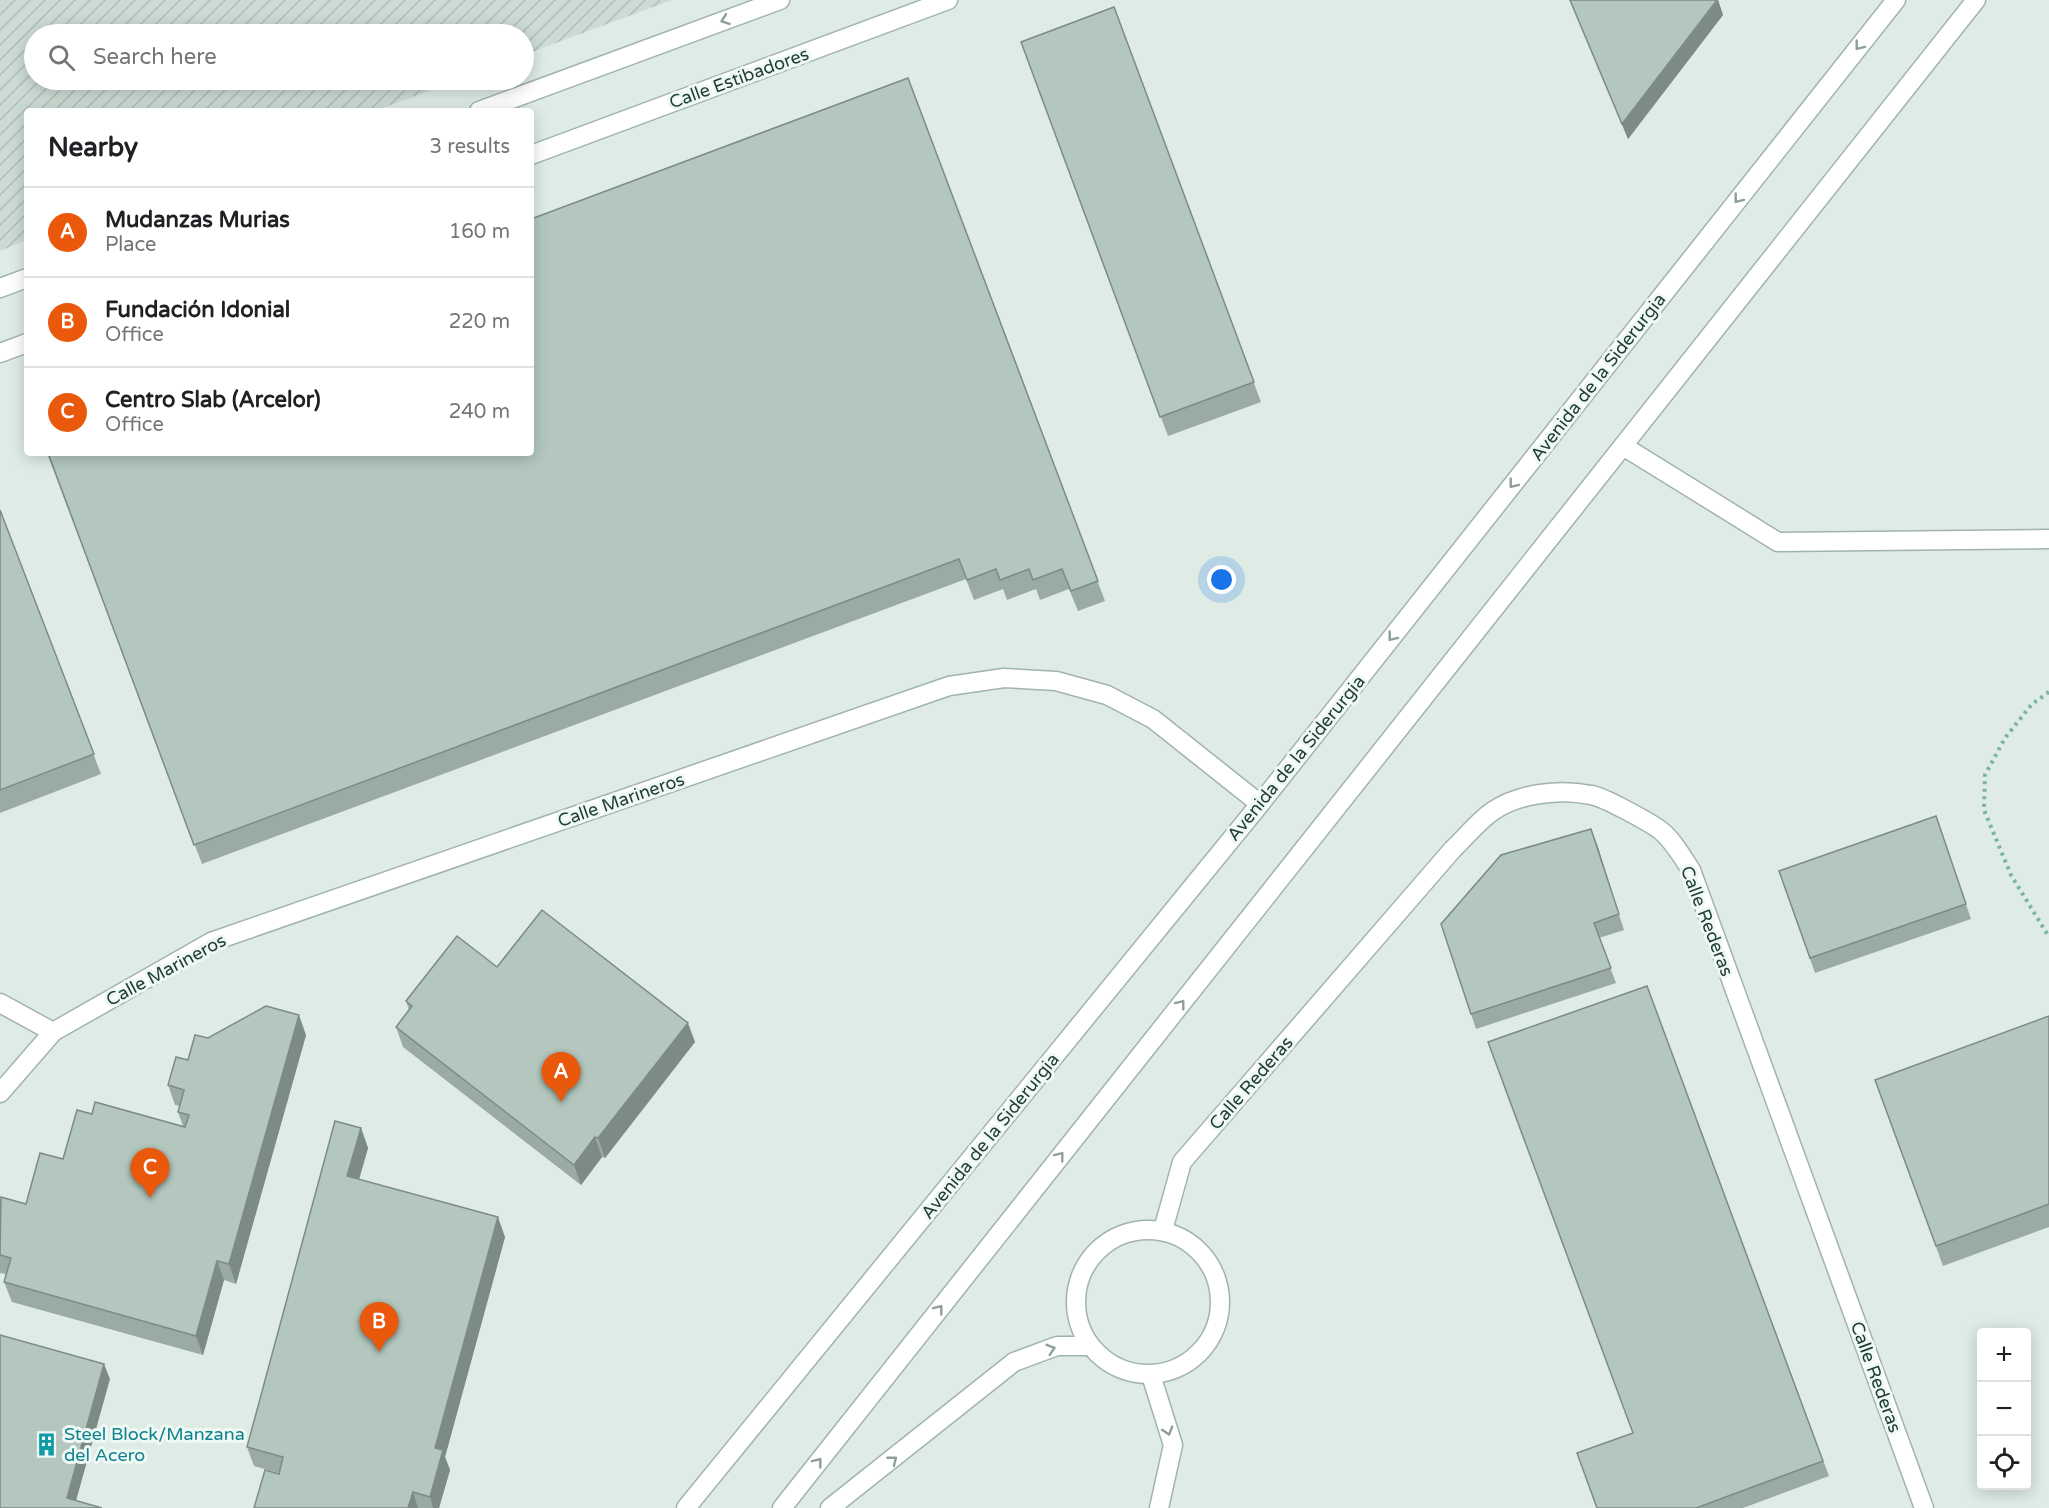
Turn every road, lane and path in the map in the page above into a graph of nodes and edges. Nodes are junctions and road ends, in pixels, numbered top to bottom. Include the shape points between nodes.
1 (780, 0) edge
2 (948, 0) edge
3 (1896, 0) edge
4 (1976, 0) edge
5 (487, 108) edge
6 (534, 154) edge
7 (24, 279) edge
8 (0, 288) edge
9 (24, 344) edge
10 (0, 353) edge
11 (1623, 446) junction
12 (2049, 540) edge
13 (2049, 692) edge
14 (1260, 804) junction
15 (2049, 936) edge
16 (0, 1003) edge
17 (53, 1032) junction
18 (0, 1093) edge
19 (1163, 1230) junction
20 (1090, 1346) junction
21 (1151, 1375) junction
22 (1916, 1499) edge
23 (686, 1508) edge
24 (782, 1508) edge
25 (830, 1508) edge
26 (1159, 1508) edge
27 (1924, 1508) edge

1 -> 5 street
2 - 6 street, Calle Estibadores
3 -> 14 street, Avenida de la Siderurgia
4 - 11 street
7 - 8 street
9 - 10 street
11 - 12 street via 1779,542
24 -> 11 street
13 - 15 path via 2032,704 2000,747 1985,775 1984,810 2011,875
14 - 17 street, Calle Marineros via 1153,719 1107,696 1056,681 1004,678 949,686 211,942
14 - 23 street, Avenida de la Siderurgia
16 - 17 street
17 - 18 street, Calle Marineros
19 - 20 street via 1128,1231 1098,1248 1079,1278 1076,1313
19 - 21 street via 1195,1245 1216,1273 1222,1308 1210,1341 1185,1366
19 - 22 street, Calle Rederas via 1182,1162 1453,849 1493,811 1523,797 1556,792 1592,795 1661,831 1691,870
20 - 21 street via 1116,1368
25 -> 20 street via 1014,1362 1057,1346
21 -> 26 street via 1173,1445
22 - 27 street, Calle Rederas

